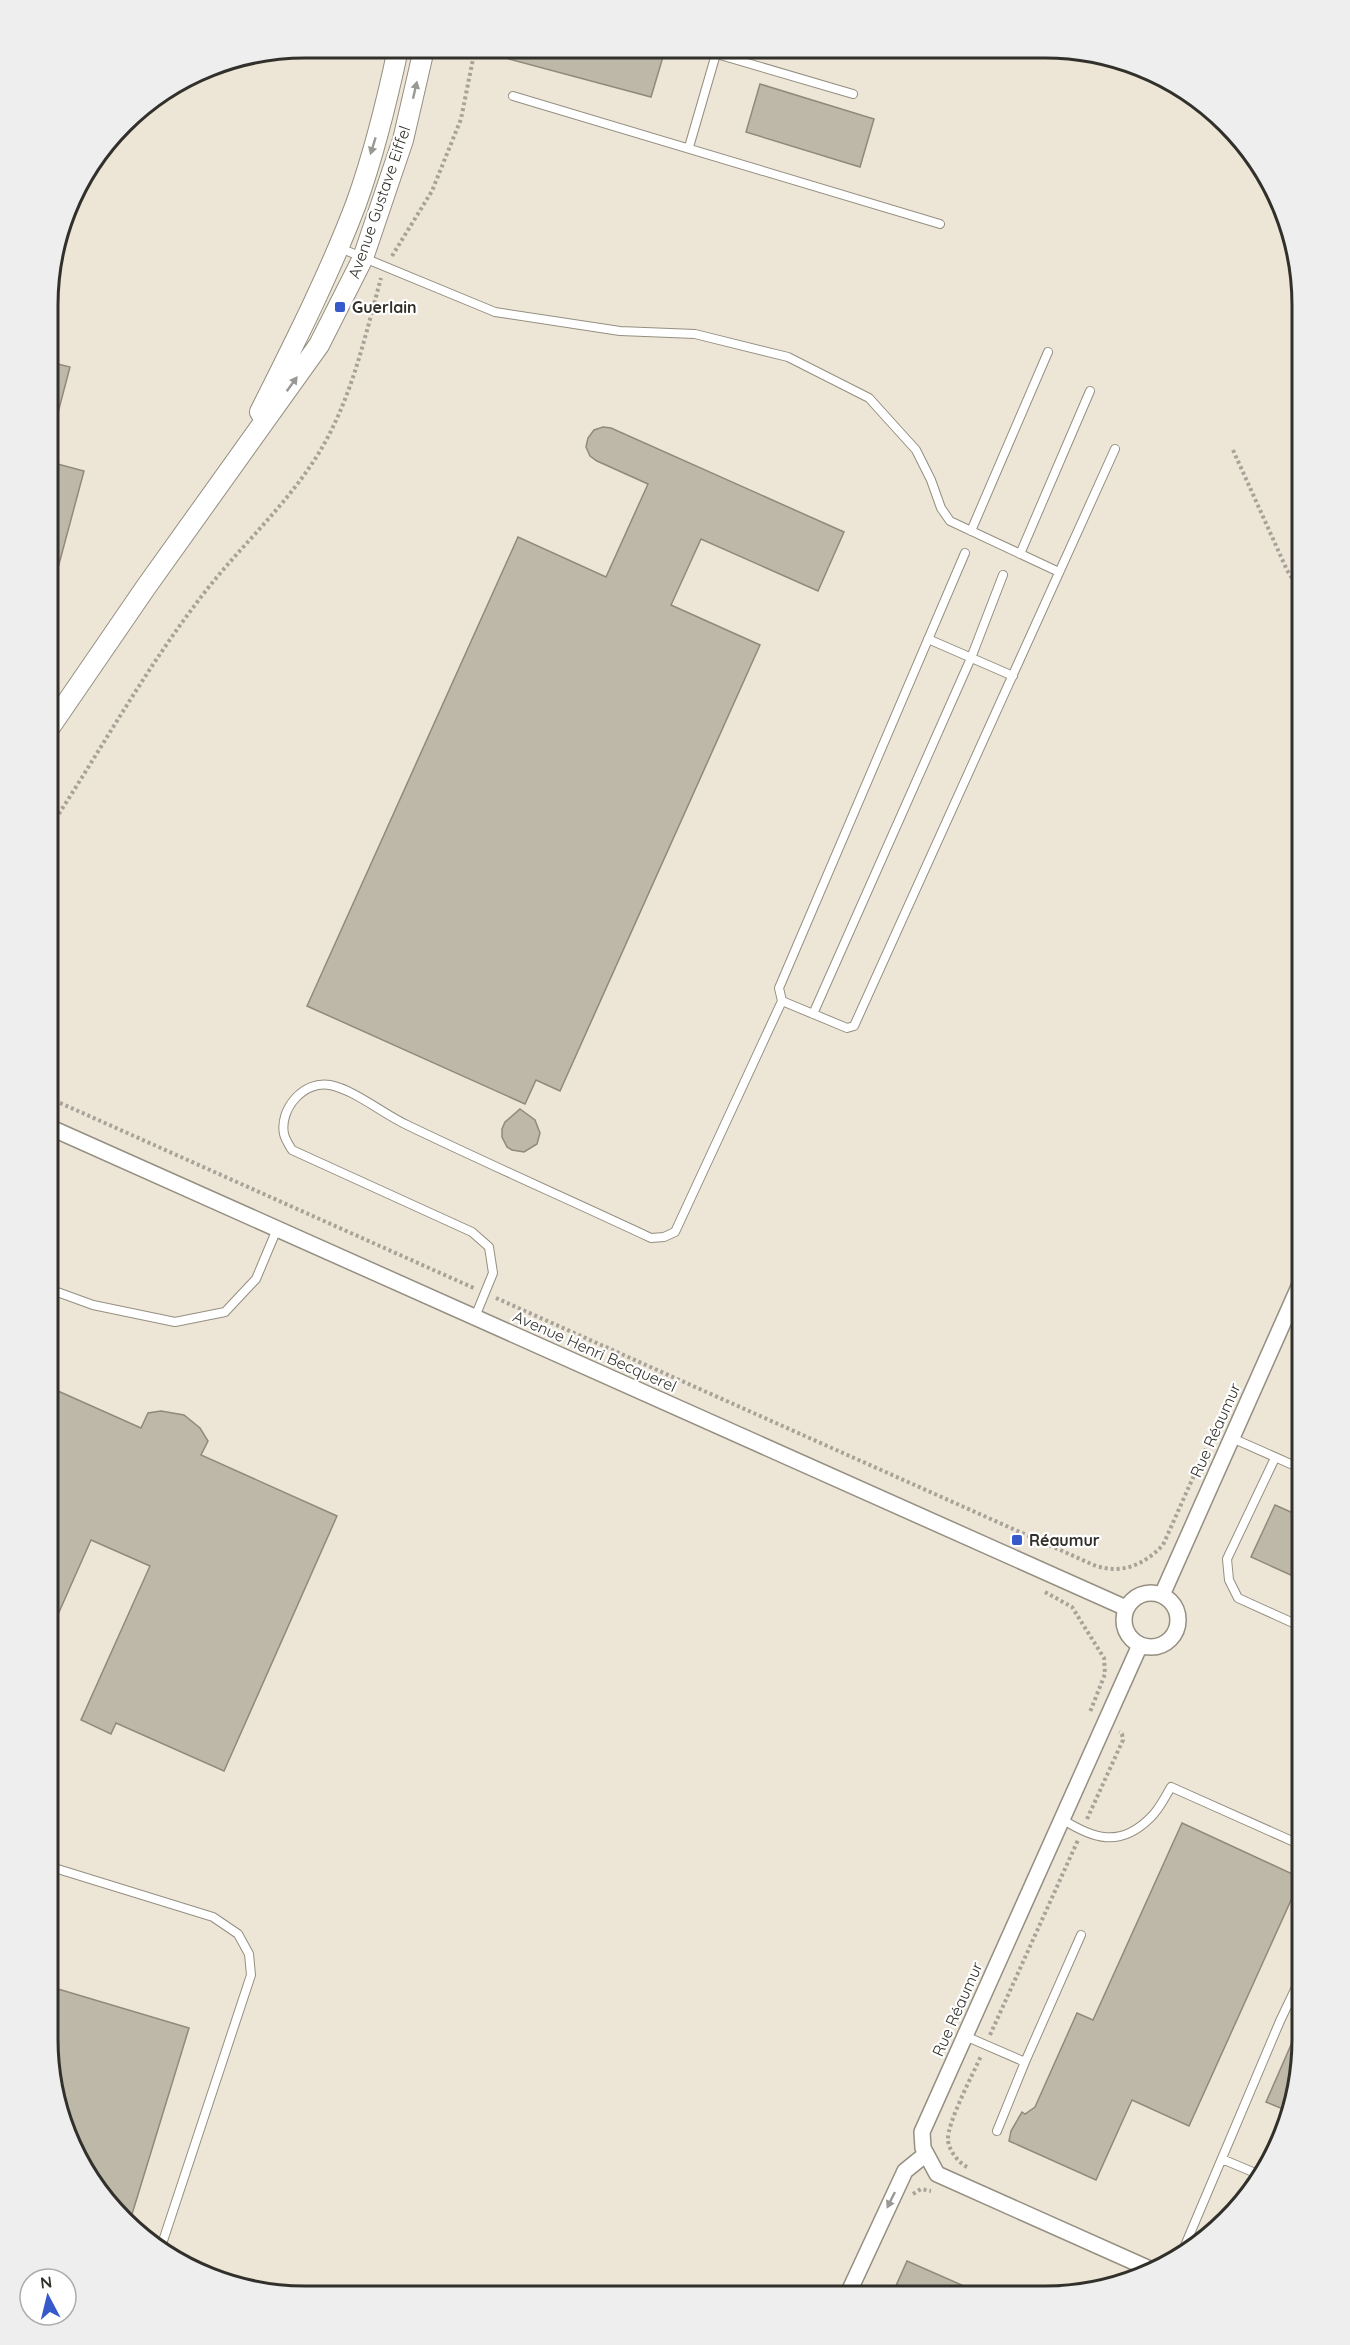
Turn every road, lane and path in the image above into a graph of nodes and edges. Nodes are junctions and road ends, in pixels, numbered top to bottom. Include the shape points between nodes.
1 (396, 58) edge
2 (422, 58) edge
3 (473, 58) edge
4 (715, 58) edge
5 (730, 58) edge
6 (853, 94) dead end
7 (513, 96) dead end
8 (689, 147) junction
9 (940, 224) dead end
10 (351, 253) junction
11 (384, 267) junction
12 (1048, 352) dead end
13 (1090, 391) dead end
14 (1115, 449) dead end
15 (1233, 450) dead end
16 (233, 466) junction
17 (971, 531) junction
18 (965, 553) dead end
19 (1020, 554) junction
20 (1059, 572) junction
21 (1003, 575) dead end
22 (1292, 578) edge
23 (928, 639) junction
24 (971, 658) junction
25 (1012, 676) junction
26 (58, 715) edge
27 (58, 816) edge
28 (782, 1001) junction
29 (813, 1014) junction
30 (58, 1102) edge
31 (58, 1131) edge
32 (277, 1229) junction
33 (58, 1292) edge
34 (486, 1294) junction
35 (1292, 1303) edge
36 (474, 1317) junction
37 (1219, 1420) dead end
38 (1232, 1438) junction
39 (1275, 1458) junction
40 (1292, 1465) edge
41 (1058, 1549) junction
42 (1048, 1572) junction
43 (1162, 1595) junction
44 (1126, 1608) junction
45 (1292, 1622) edge
46 (1140, 1645) junction
47 (1104, 1725) junction
48 (1062, 1820) junction
49 (1082, 1832) junction
50 (1292, 1841) edge
51 (58, 1869) edge
52 (1081, 1935) dead end
53 (1292, 1996) edge
54 (965, 2036) junction
55 (986, 2045) junction
56 (1025, 2062) junction
57 (997, 2131) dead end
58 (926, 2154) junction
59 (1222, 2159) junction
60 (963, 2166) junction
61 (974, 2170) dead end
62 (1253, 2172) edge
63 (954, 2182) junction
64 (905, 2200) dead end
65 (163, 2241) edge
66 (1187, 2242) edge
67 (1143, 2266) edge
68 (852, 2286) edge

1 -> 10 street, Avenue Gustave Eiffel via 356,202
10 -> 2 street, Avenue Gustave Eiffel via 403,140
3 - 11 path via 461,119 432,191
4 - 8 lane
5 - 6 lane
7 - 8 lane
8 - 9 lane
10 - 11 lane
10 - 16 street, Avenue Gustave Eiffel via 295,342
16 -> 10 street, Avenue Gustave Eiffel via 319,345
11 - 17 lane via 495,312 620,331 695,334 788,357 869,398 916,450 950,521
11 - 27 path via 357,371 337,421 315,459 269,520 199,600
12 - 17 lane
13 - 19 lane
14 - 20 lane
15 - 22 path
16 - 26 street, Avenue Gustave Eiffel
17 - 19 lane
18 - 23 lane
19 - 20 lane
20 - 25 lane
21 - 24 lane
23 - 24 lane
23 - 28 lane via 778,988
24 - 25 lane
24 - 29 lane
25 - 29 lane via 854,1026 847,1028
28 - 29 lane
28 - 34 lane via 675,1232 664,1237 651,1238 404,1124 329,1084 300,1093 284,1122 284,1135 292,1150 472,1232 489,1247 493,1273
30 - 34 path
31 - 32 street, Avenue Henri Becquerel
32 - 33 lane via 256,1279 225,1312 175,1322 93,1305
32 - 36 street, Avenue Henri Becquerel
34 - 36 lane
34 - 41 path
35 - 38 street, Rue Réaumur
36 - 42 street, Avenue Henri Becquerel
37 - 41 path via 1163,1545 1153,1556 1136,1566 1110,1570
38 - 39 lane
38 - 43 street, Rue Réaumur
39 - 40 lane
39 - 45 lane via 1227,1559 1229,1580 1238,1598
41 - 42 path
42 - 44 street, Avenue Henri Becquerel
42 - 47 path via 1040,1587 1072,1606 1104,1658 1105,1674 1090,1712 1092,1719
43 - 44 street via 1146,1593
43 - 46 street via 1178,1614 1176,1631 1156,1647
44 - 46 street via 1127,1633
46 - 47 street, Rue Réaumur
47 - 48 street, Rue Réaumur
47 - 49 path via 1122,1734 1123,1740
48 - 49 lane
48 - 54 street, Rue Réaumur
49 - 50 lane via 1108,1838 1134,1831 1151,1817 1171,1787
49 - 55 path
51 - 65 lane via 213,1917 238,1934 249,1954 251,1975
52 - 56 lane
53 - 59 lane
54 - 55 lane
54 - 58 street, Rue Réaumur via 922,2132
55 - 56 lane
55 - 60 path via 948,2139
56 - 57 lane
58 - 63 street via 937,2174
58 -> 68 street via 905,2171
59 - 62 lane
59 - 66 lane
60 - 61 path
60 - 63 path
63 - 64 path via 946,2197 921,2189
63 - 67 street

